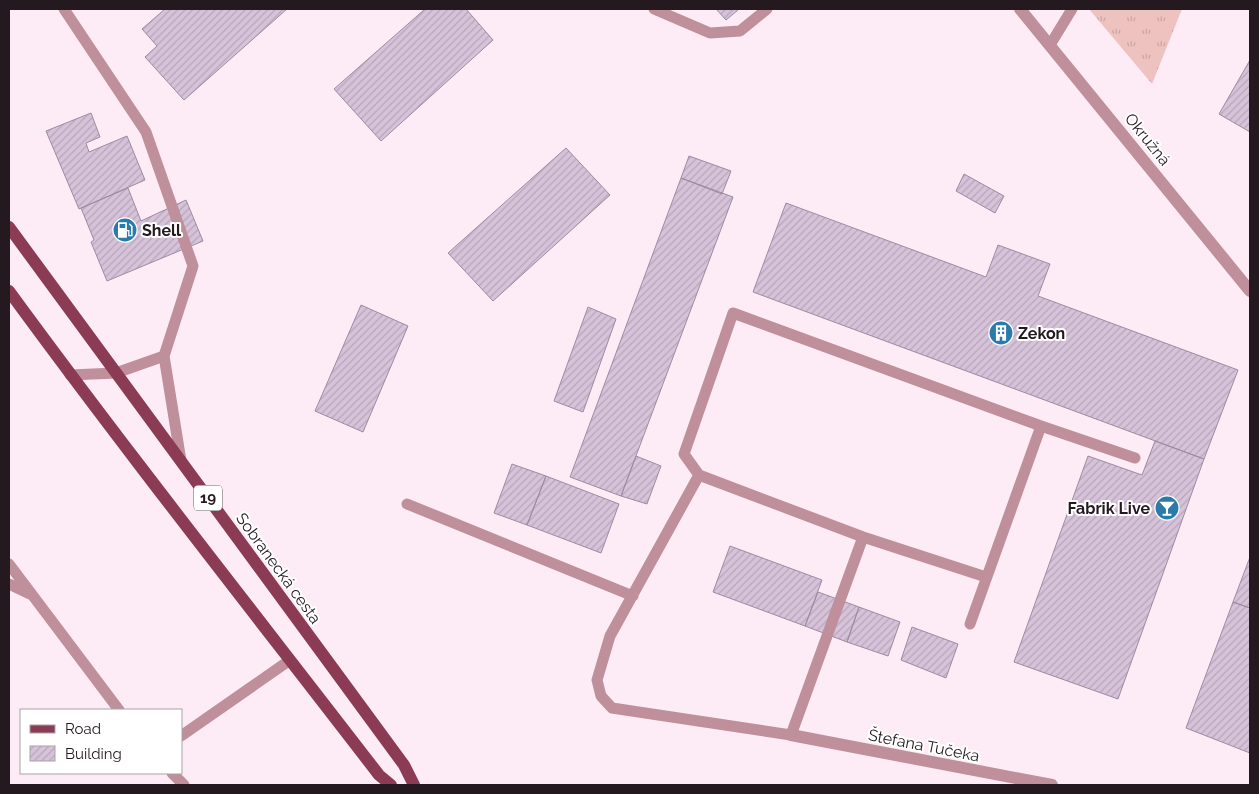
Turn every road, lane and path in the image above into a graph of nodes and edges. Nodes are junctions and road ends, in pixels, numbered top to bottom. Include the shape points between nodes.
1 (64, 9) edge
2 (654, 9) edge
3 (767, 9) edge
4 (1020, 9) edge
5 (1072, 9) edge
6 (1050, 45) junction
7 (9, 227) edge
8 (9, 291) edge
9 (1250, 291) edge
10 (164, 356) junction
11 (116, 373) junction
12 (70, 375) junction
13 (1041, 426) junction
14 (1135, 458) dead end
15 (181, 461) junction
16 (699, 475) junction
17 (407, 504) dead end
18 (863, 537) junction
19 (9, 564) edge
20 (986, 577) junction
21 (9, 584) edge
22 (32, 594) junction
23 (633, 596) junction
24 (970, 624) dead end
25 (290, 660) junction
26 (118, 709) edge
27 (182, 735) edge
28 (791, 735) junction
29 (173, 774) edge
30 (184, 785) edge
31 (391, 785) edge
32 (414, 785) edge
33 (1052, 785) edge

1 - 10 lane via 146,132 193,266
2 - 3 lane via 710,33 740,31
4 - 6 street, Okružná
5 - 6 lane
6 - 9 street, Okružná
7 - 11 main road, Sobranecká cesta / 19
8 - 12 main road, 19
10 - 11 lane
10 - 15 lane
11 - 12 lane
11 - 15 main road, Sobranecká cesta / 19
12 - 25 main road, 19
13 - 14 lane
13 - 16 lane via 733,313 684,454
13 - 20 lane
15 - 32 main road, Sobranecká cesta / 19 via 404,766
16 - 18 lane
16 - 23 lane
17 - 23 lane
18 - 20 lane
18 - 28 lane
19 - 22 lane
20 - 24 lane
21 - 22 lane
22 - 26 lane
23 - 28 lane via 610,636 597,680 601,696 612,708
25 - 27 lane
25 - 31 main road, 19 via 379,775
28 - 33 street, Štefana Tučeka
29 - 30 lane

